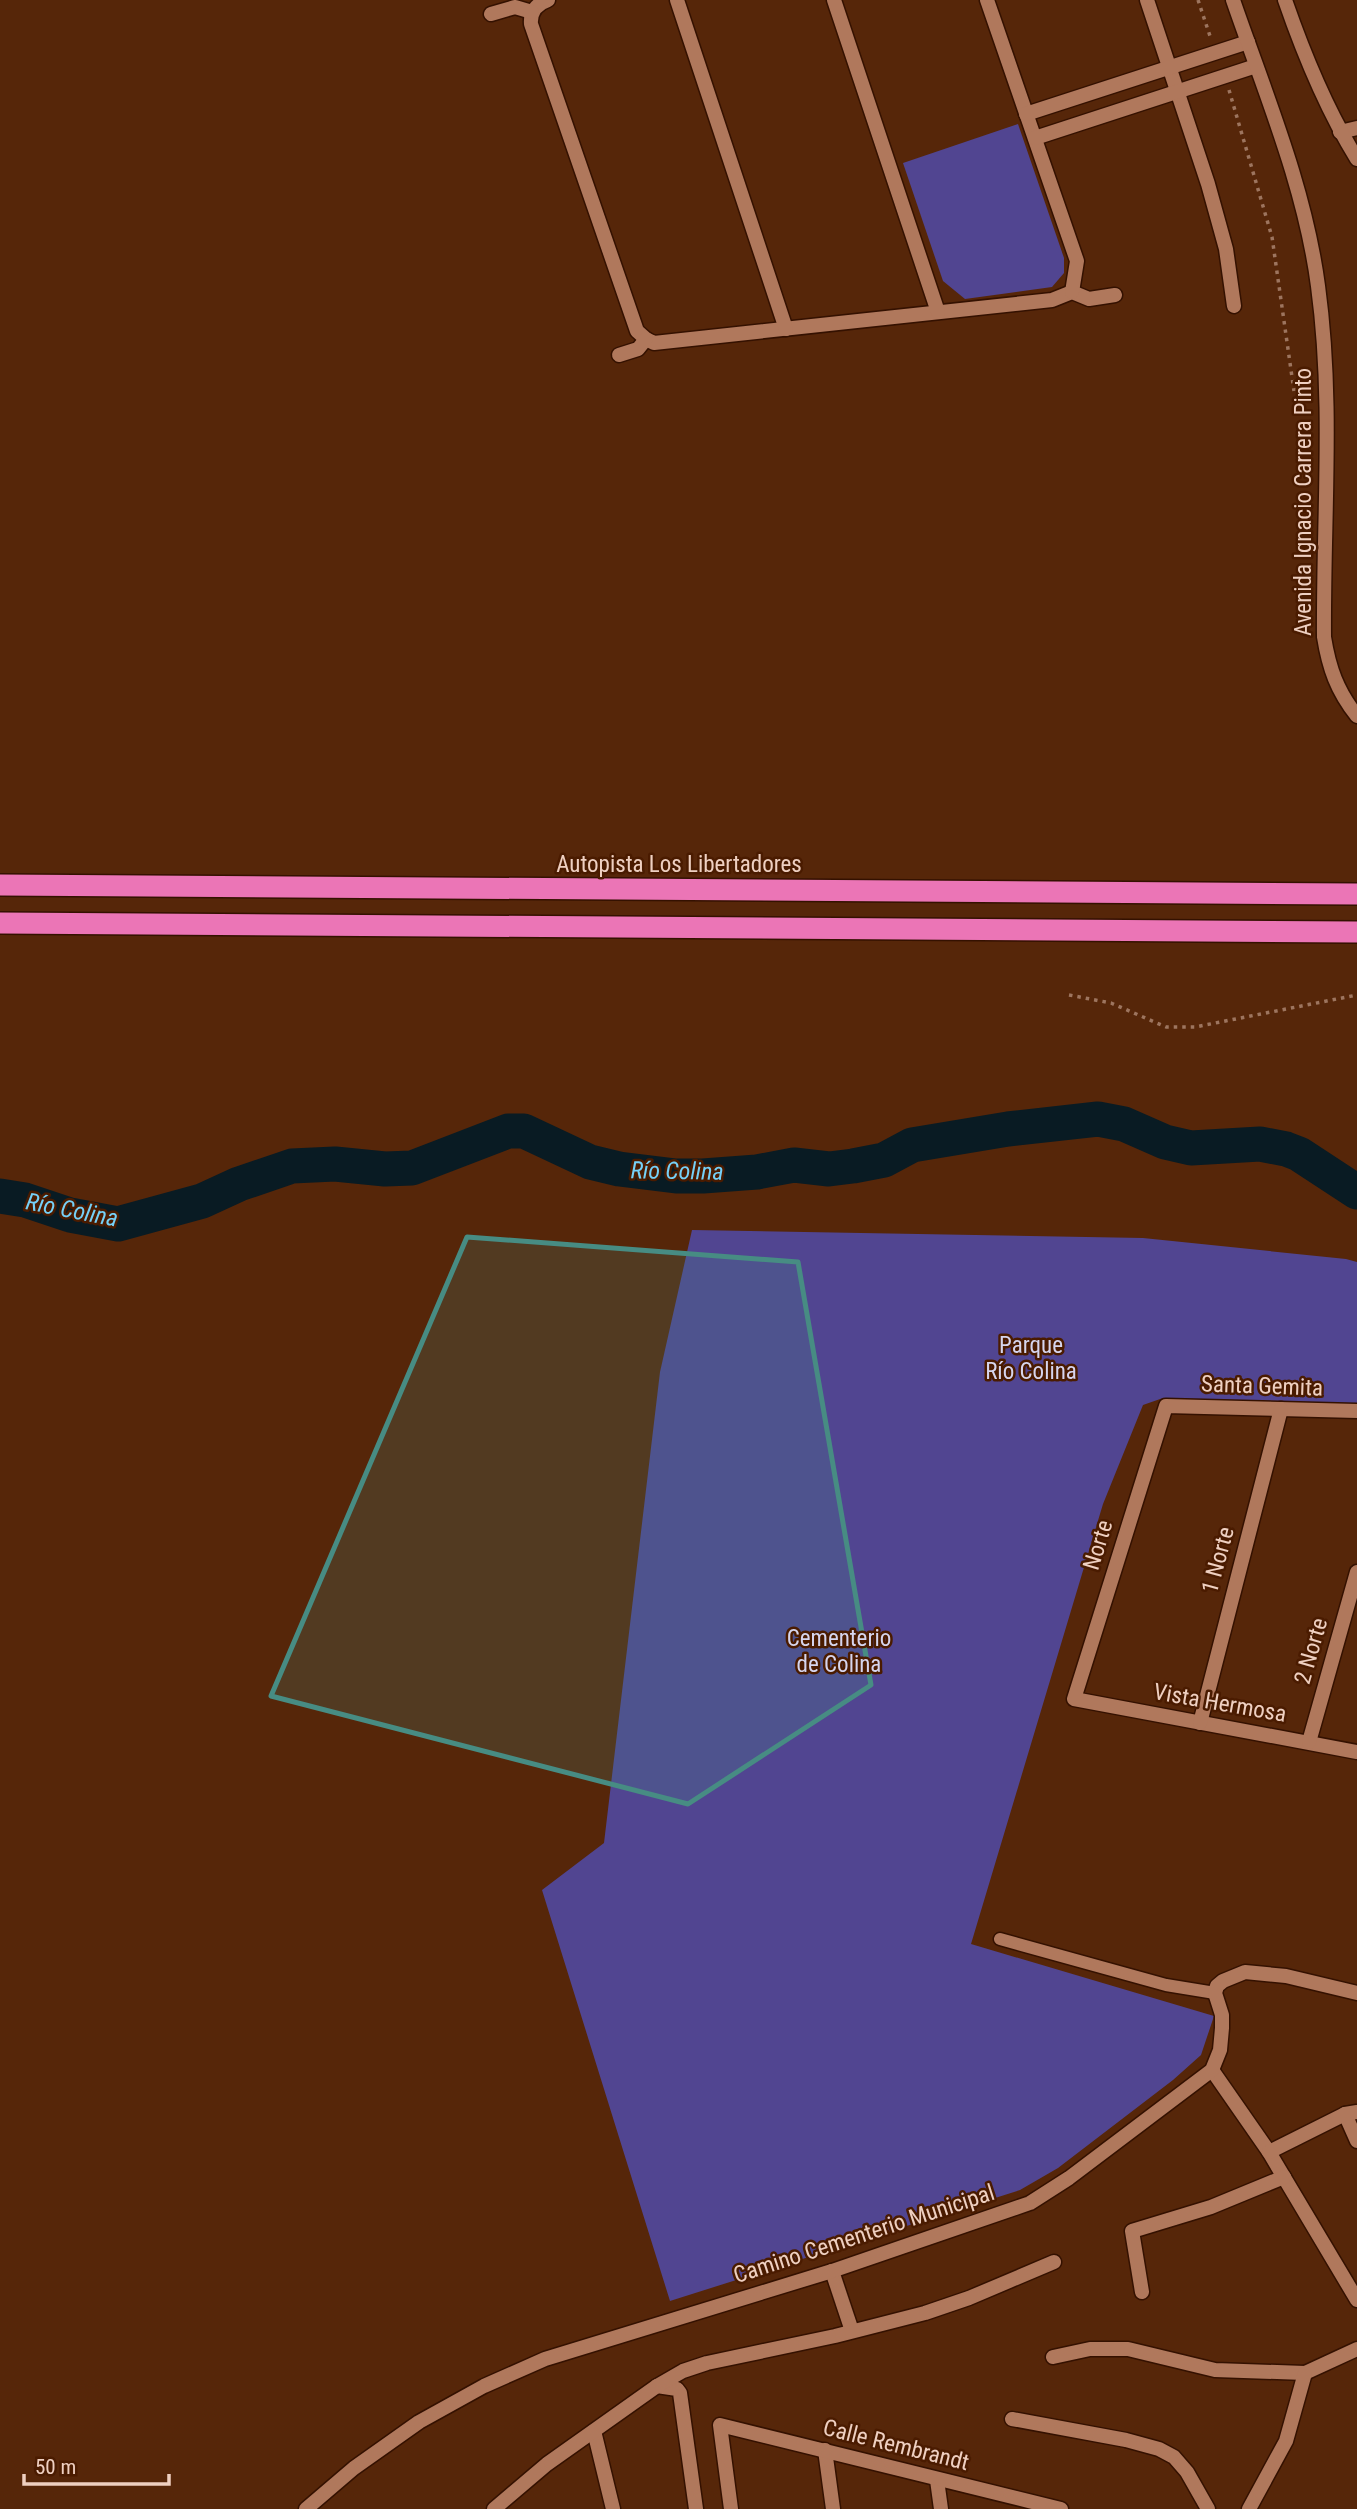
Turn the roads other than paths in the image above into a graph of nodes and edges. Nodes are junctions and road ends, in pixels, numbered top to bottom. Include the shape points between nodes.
1 (548, 0) edge
2 (677, 0) edge
3 (834, 0) edge
4 (987, 0) edge
5 (1147, 0) edge
6 (1233, 0) edge
7 (1285, 0) edge
8 (532, 12) junction
9 (491, 14) dead end
10 (1248, 42) junction
11 (1256, 66) junction
12 (1170, 67) junction
13 (1178, 92) junction
14 (1026, 114) junction
15 (1357, 128) edge
16 (1340, 132) junction
17 (1035, 138) junction
18 (1357, 159) edge
19 (1072, 292) junction
20 (1115, 295) dead end
21 (1234, 306) dead end
22 (938, 312) junction
23 (786, 329) junction
24 (646, 339) junction
25 (619, 355) dead end
26 (1343, 699) junction
27 (1357, 708) edge
28 (1357, 716) edge
29 (0, 885) edge
30 (1357, 894) edge
31 (0, 923) edge
32 (1357, 933) edge
33 (1166, 1406) joint
34 (1281, 1409) junction
35 (1357, 1411) edge
36 (1357, 1572) edge
37 (1074, 1699) joint
38 (1200, 1723) junction
39 (1308, 1742) junction
40 (1357, 1752) edge
41 (1000, 1940) dead end
42 (1215, 1993) junction
43 (1357, 1993) edge
44 (1212, 2070) junction
45 (1351, 2113) edge
46 (1357, 2141) edge
47 (1269, 2152) junction
48 (1284, 2177) junction
49 (1054, 2262) dead end
50 (832, 2271) junction
51 (1142, 2292) dead end
52 (1357, 2300) edge
53 (852, 2332) junction
54 (1357, 2349) edge
55 (1053, 2357) dead end
56 (1305, 2373) junction
57 (657, 2386) junction
58 (1012, 2419) dead end
59 (594, 2431) junction
60 (825, 2450) junction
61 (937, 2480) junction
62 (1041, 2507) edge
63 (306, 2509) edge
64 (494, 2509) edge
65 (613, 2509) edge
66 (696, 2509) edge
67 (731, 2509) edge
68 (833, 2509) edge
69 (941, 2509) edge
70 (1061, 2509) edge
71 (1208, 2509) edge
72 (1249, 2509) edge

1 - 8 street
2 - 23 street
3 - 22 street
4 - 14 street
5 - 12 street
6 - 10 street, Avenida Ignacio Carrera Pinto
7 - 16 street
8 - 9 street via 515,7
8 - 24 street via 531,24 632,318
10 - 11 street, Avenida Ignacio Carrera Pinto
10 - 12 street
11 - 13 street
11 - 26 street, Avenida Ignacio Carrera Pinto via 1306,222 1318,285 1329,423 1324,637 1328,662
12 - 13 street
12 - 14 street
13 - 17 street
13 - 21 street via 1226,248
14 - 17 street
15 - 16 street
16 - 18 street
17 - 19 street via 1077,261
19 - 20 street via 1088,299
19 - 22 street via 1052,300
22 - 23 street
23 - 24 street via 654,343
24 - 25 street via 638,349
26 - 27 street
26 - 28 street, Avenida Ignacio Carrera Pinto
29 - 30 highway, Autopista Los Libertadores
31 - 32 highway
33 - 34 street, Santa Gemita
33 - 37 street, Norte
34 - 35 street, Santa Gemita
34 - 38 street, 1 Norte
36 - 39 street, 2 Norte
37 - 38 street, Vista Hermosa
38 - 39 street, Vista Hermosa
39 - 40 street, Vista Hermosa
41 - 42 lane via 1166,1985
42 - 43 street via 1223,1981 1245,1972 1286,1976
42 - 44 street via 1222,2028
44 - 47 street
44 - 50 street, Camino Cementerio Municipal via 1030,2203
45 - 46 street
45 - 47 street
47 - 48 street
48 - 51 street via 1211,2207 1132,2231
48 - 52 street
49 - 53 street via 958,2302
50 - 53 street
50 - 63 street, Camino Cementerio Municipal via 514,2372 397,2437
53 - 57 street via 708,2363
54 - 56 street
55 - 56 street via 1090,2349 1128,2349 1215,2370
56 - 72 street via 1286,2441
57 - 59 street
57 - 66 street via 680,2393
58 - 71 street via 1159,2449 1187,2472
59 - 64 street
59 - 65 street
60 - 61 street, Calle Rembrandt
60 - 67 street, Calle Rembrandt via 720,2425
60 - 68 street
61 - 62 street, Calle Rembrandt
61 - 69 street
62 - 70 street, Calle Rembrandt

